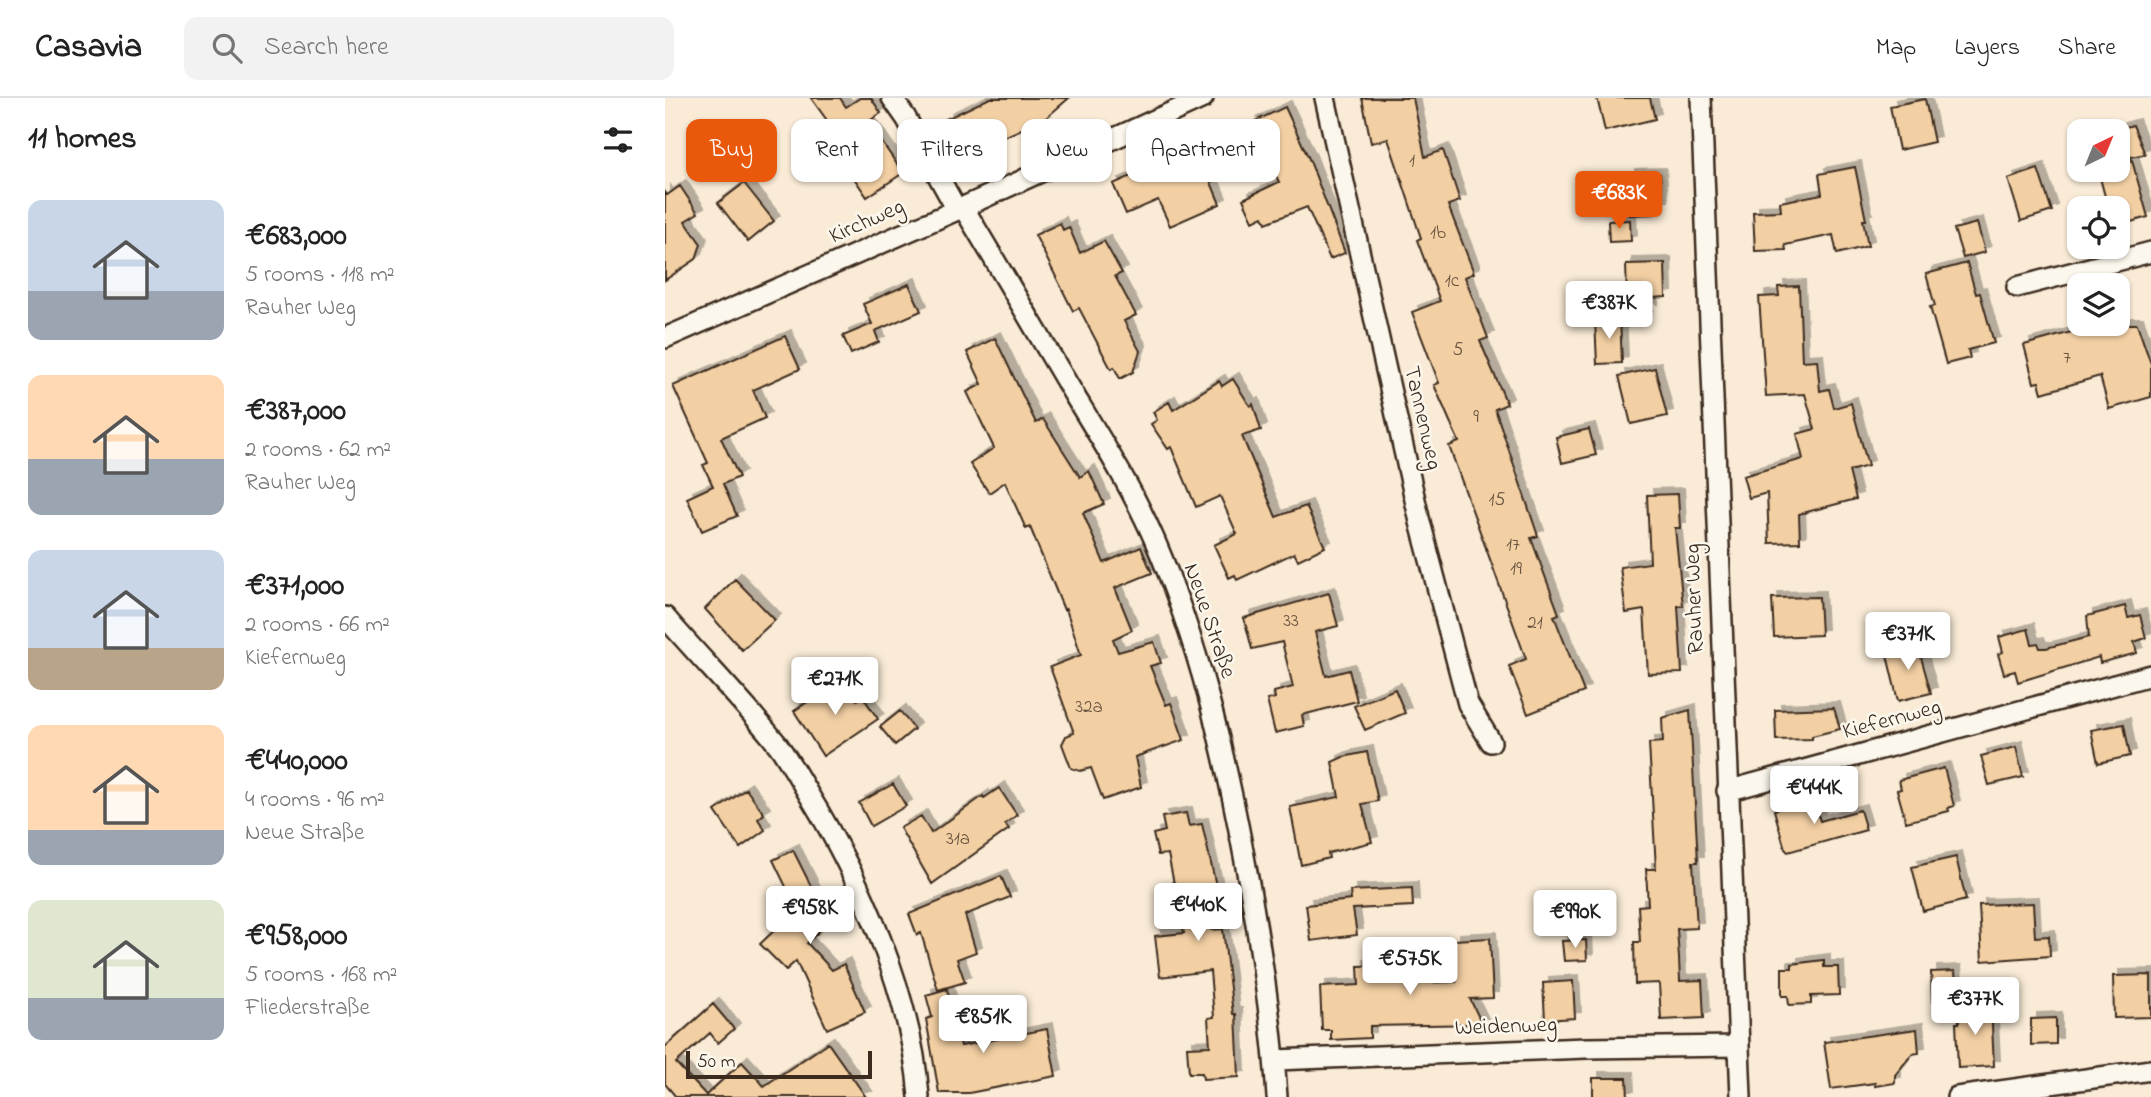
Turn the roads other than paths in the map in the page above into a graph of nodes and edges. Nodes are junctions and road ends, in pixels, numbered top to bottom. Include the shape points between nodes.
1 (892, 98) edge
2 (1203, 98) edge
3 (1325, 98) edge
4 (1701, 98) edge
5 (960, 208) junction
6 (2151, 252) edge
7 (2017, 287) dead end
8 (665, 338) edge
9 (665, 617) edge
10 (2151, 675) edge
11 (1491, 742) dead end
12 (1727, 791) junction
13 (1738, 1046) junction
14 (1275, 1060) junction
15 (2151, 1070) edge
16 (919, 1097) edge
17 (1277, 1097) edge
18 (1741, 1097) edge
19 (1957, 1097) edge

1 - 5 street, Neue Straße
2 - 5 street, Kirchweg
3 - 11 street, Tannenweg via 1455,660 1468,705
4 - 12 street, Rauher Weg
5 - 8 street, Kirchweg
5 - 14 street, Neue Straße via 1118,469 1178,597 1207,687 1235,809 1257,922
6 - 7 street
9 - 16 street via 778,746 838,847 865,902 894,980 910,1034
10 - 12 street, Kiefernweg
12 - 13 street, Rauher Weg
13 - 14 street, Weidenweg
13 - 18 street, Rauher Weg
14 - 17 street, Neue Straße
15 - 19 street

